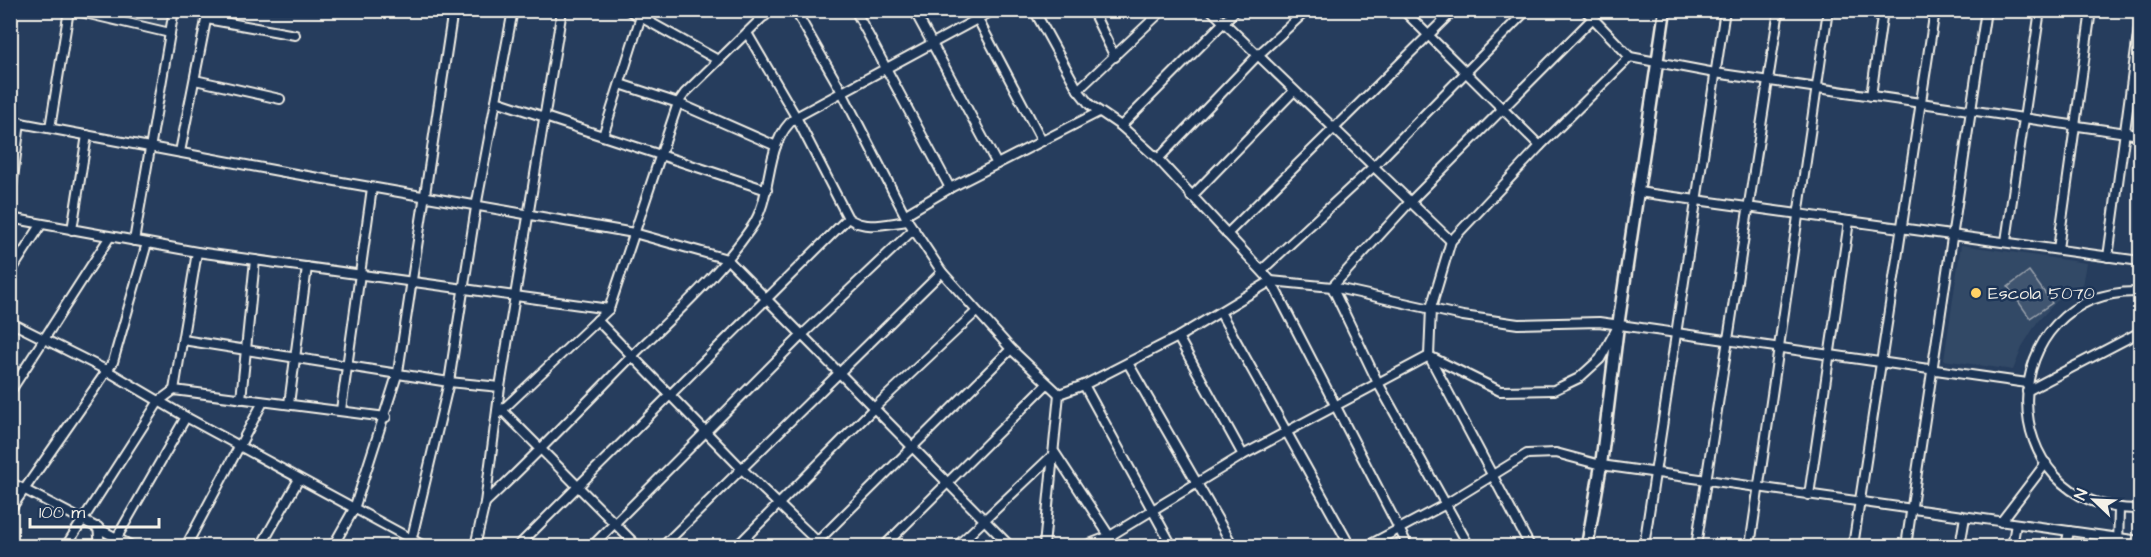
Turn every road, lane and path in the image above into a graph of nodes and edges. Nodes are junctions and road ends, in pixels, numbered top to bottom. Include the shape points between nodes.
1 (70, 10) edge
2 (174, 10) edge
3 (453, 10) edge
4 (513, 10) edge
5 (562, 10) edge
6 (628, 10) edge
7 (750, 10) edge
8 (795, 10) edge
9 (855, 10) edge
10 (914, 10) edge
11 (974, 10) edge
12 (994, 10) edge
13 (1034, 10) edge
14 (1092, 10) edge
15 (1163, 10) edge
16 (1211, 10) edge
17 (1236, 10) edge
18 (1307, 10) edge
19 (1403, 10) edge
20 (1454, 10) edge
21 (1527, 10) edge
22 (1585, 10) edge
23 (1601, 10) edge
24 (1665, 10) edge
25 (1725, 10) edge
26 (1779, 10) edge
27 (1828, 10) edge
28 (1883, 10) edge
29 (1935, 10) edge
30 (1986, 10) edge
31 (2040, 10) edge
32 (2091, 10) edge
33 (2139, 10) edge
34 (767, 13) edge
35 (208, 14) edge
36 (642, 14) edge
37 (1593, 18) junction
38 (978, 19) junction
39 (1224, 23) junction
40 (170, 33) junction
41 (747, 33) junction
42 (295, 35) dead end
43 (1428, 36) junction
44 (934, 44) junction
45 (1257, 56) junction
46 (1115, 57) junction
47 (1630, 57) junction
48 (718, 60) junction
49 (1657, 62) junction
50 (887, 70) junction
51 (1464, 73) junction
52 (1715, 73) junction
53 (195, 80) junction
54 (1769, 81) junction
55 (620, 84) junction
56 (1817, 89) junction
57 (1078, 90) junction
58 (1294, 91) junction
59 (842, 92) junction
60 (1871, 96) junction
61 (280, 99) dead end
62 (496, 101) junction
63 (678, 103) junction
64 (1922, 103) junction
65 (1501, 110) junction
66 (1971, 111) junction
67 (1099, 112) junction
68 (544, 117) junction
69 (796, 117) junction
70 (2024, 118) junction
71 (10, 121) edge
72 (20, 122) junction
73 (1121, 126) junction
74 (2074, 126) junction
75 (50, 128) junction
76 (1333, 129) junction
77 (2127, 133) junction
78 (87, 135) junction
79 (2140, 135) edge
80 (603, 136) junction
81 (1042, 141) junction
82 (149, 145) junction
83 (776, 147) junction
84 (1540, 147) junction
85 (180, 152) junction
86 (660, 155) junction
87 (1158, 159) junction
88 (997, 164) junction
89 (1372, 168) junction
90 (372, 188) junction
91 (950, 188) junction
92 (767, 190) junction
93 (1638, 192) junction
94 (423, 197) junction
95 (1191, 197) junction
96 (1698, 202) junction
97 (10, 203) edge
98 (1409, 203) junction
99 (476, 207) junction
100 (1748, 208) junction
101 (1798, 214) junction
102 (528, 216) junction
103 (907, 217) junction
104 (10, 218) edge
105 (848, 218) junction
106 (1849, 221) junction
107 (41, 225) junction
108 (1901, 228) junction
109 (914, 229) junction
110 (72, 230) junction
111 (634, 233) junction
112 (1227, 234) junction
113 (1953, 236) junction
114 (109, 238) junction
115 (134, 241) junction
116 (1451, 241) junction
117 (2006, 241) junction
118 (147, 243) junction
119 (2058, 249) junction
120 (197, 252) junction
121 (2108, 257) junction
122 (727, 259) junction
123 (255, 260) junction
124 (2140, 261) edge
125 (307, 267) junction
126 (1262, 270) junction
127 (942, 272) junction
128 (10, 273) edge
129 (358, 275) junction
130 (412, 281) junction
131 (1271, 281) junction
132 (1332, 287) junction
133 (463, 289) junction
134 (2140, 292) edge
135 (515, 296) junction
136 (765, 300) junction
137 (1431, 308) junction
138 (609, 309) junction
139 (976, 312) junction
140 (1220, 312) junction
141 (597, 320) junction
142 (10, 322) edge
143 (1618, 326) junction
144 (2140, 332) edge
145 (1674, 333) junction
146 (802, 335) junction
147 (1178, 337) junction
148 (44, 340) junction
149 (183, 340) junction
150 (1726, 341) junction
151 (1779, 348) junction
152 (246, 350) junction
153 (1011, 350) junction
154 (1429, 356) junction
155 (1829, 356) junction
156 (632, 357) junction
157 (294, 358) junction
158 (1128, 363) junction
159 (1880, 363) junction
160 (346, 364) junction
161 (106, 370) junction
162 (1932, 370) junction
163 (398, 372) junction
164 (838, 373) junction
165 (449, 382) junction
166 (1378, 383) junction
167 (1047, 384) junction
168 (1084, 385) junction
169 (500, 387) junction
170 (2027, 387) junction
171 (174, 390) junction
172 (10, 392) edge
173 (1059, 394) junction
174 (670, 396) junction
175 (241, 399) junction
176 (159, 401) junction
177 (263, 402) junction
178 (289, 404) junction
179 (1335, 406) junction
180 (873, 409) junction
181 (341, 410) junction
182 (499, 413) junction
183 (186, 417) junction
184 (386, 417) junction
185 (705, 432) junction
186 (1286, 432) junction
187 (241, 446) junction
188 (911, 448) junction
189 (542, 449) junction
190 (1055, 453) junction
191 (1244, 455) junction
192 (2046, 463) junction
193 (1601, 465) junction
194 (742, 469) junction
195 (1655, 471) junction
196 (1493, 474) junction
197 (299, 479) junction
198 (1706, 479) junction
199 (10, 482) edge
200 (947, 484) junction
201 (1197, 485) junction
202 (579, 486) junction
203 (1759, 487) junction
204 (24, 489) junction
205 (1809, 495) junction
206 (1859, 502) junction
207 (485, 503) junction
208 (1446, 504) junction
209 (779, 505) junction
210 (1911, 508) junction
211 (2119, 509) junction
212 (2140, 509) edge
213 (10, 510) edge
214 (354, 510) junction
215 (1152, 511) junction
216 (1965, 517) junction
217 (84, 519) junction
218 (984, 520) junction
219 (2001, 522) junction
220 (2016, 524) junction
221 (616, 525) junction
222 (98, 527) junction
223 (1399, 529) junction
224 (2069, 531) junction
225 (1110, 536) junction
226 (117, 538) junction
227 (2140, 541) edge
228 (2118, 542) edge
229 (412, 544) edge
230 (818, 545) edge
231 (66, 546) edge
232 (100, 546) edge
233 (112, 546) edge
234 (132, 546) edge
235 (186, 546) edge
236 (261, 546) edge
237 (333, 546) edge
238 (424, 546) edge
239 (475, 546) edge
240 (518, 546) edge
241 (592, 546) edge
242 (637, 546) edge
243 (663, 546) edge
244 (737, 546) edge
245 (884, 546) edge
246 (957, 546) edge
247 (1010, 546) edge
248 (1044, 546) edge
249 (1084, 546) edge
250 (1116, 546) edge
251 (1172, 546) edge
252 (1233, 546) edge
253 (1350, 546) edge
254 (1367, 546) edge
255 (1408, 546) edge
256 (1469, 546) edge
257 (1530, 546) edge
258 (1587, 546) edge
259 (1644, 546) edge
260 (1696, 546) edge
261 (1750, 546) edge
262 (1853, 546) edge
263 (1906, 546) edge
264 (1960, 546) edge
265 (2012, 546) edge
266 (2066, 546) edge

1 - 40 street
1 - 75 street
2 - 40 street
3 - 94 street
4 - 62 street
5 - 68 street
6 - 36 street
7 - 34 street
8 - 59 street
9 - 50 street
10 - 44 street
11 - 38 street
12 - 38 street
13 - 57 street
14 - 46 street
15 - 46 street
16 - 39 street
17 - 39 street
18 - 45 street
19 - 43 street
20 - 43 street
21 - 51 street
22 - 37 street
23 - 37 street
24 - 49 street
25 - 52 street
26 - 54 street
27 - 56 street
28 - 60 street
29 - 64 street
30 - 66 street
31 - 70 street
32 - 74 street
33 - 77 street
34 - 41 street
35 - 42 street
35 - 53 street
36 - 48 street
36 - 55 street
37 - 47 street
37 - 65 street
38 - 44 street
38 - 81 street
39 - 45 street
39 - 73 street
40 - 82 street
41 - 48 street
41 - 69 street
43 - 51 street
43 - 76 street
44 - 50 street
44 - 88 street
45 - 58 street
45 - 87 street
46 - 57 street
47 - 49 street
47 - 84 street
48 - 63 street
49 - 52 street
49 - 93 street
50 - 59 street
50 - 91 street
51 - 65 street
51 - 89 street
52 - 54 street
52 - 96 street
53 - 61 street
53 - 85 street
54 - 56 street
54 - 100 street
55 - 63 street
55 - 80 street
56 - 60 street
56 - 101 street
57 - 67 street
58 - 76 street
58 - 95 street
59 - 69 street
59 - 103 street
60 - 64 street
62 - 68 street
62 - 99 street
63 - 83 street
63 - 86 street
64 - 66 street
64 - 108 street
65 - 84 street
65 - 98 street
66 - 70 street
66 - 113 street
67 - 73 street
67 - 81 street
68 - 80 street
68 - 102 street
69 - 83 street via 785,126
69 - 105 street
70 - 74 street
70 - 117 street
71 - 72 street
72 - 75 street
72 - 97 street
73 - 87 street
74 - 77 street
74 - 119 street
75 - 78 street
76 - 89 street
76 - 112 street
77 - 79 street
77 - 121 street
78 - 82 street
78 - 110 street
80 - 86 street
81 - 88 street
82 - 85 street
82 - 115 street
83 - 92 street
84 - 116 street
85 - 90 street
86 - 92 street
86 - 111 street
87 - 95 street
88 - 91 street
89 - 98 street
89 - 126 street
90 - 94 street
90 - 129 street
91 - 103 street
92 - 122 street via 752,227
93 - 96 street
93 - 143 street
94 - 99 street
94 - 130 street
95 - 112 street
96 - 100 street
96 - 145 street
98 - 116 street
98 - 132 street
99 - 102 street
99 - 133 street
100 - 101 street
100 - 150 street
101 - 106 street
101 - 151 street
102 - 111 street
102 - 135 street
103 - 105 street via 868,226
103 - 109 street
104 - 107 street
105 - 136 street
106 - 108 street
106 - 155 street
107 - 110 street
107 - 128 street
108 - 113 street
108 - 159 street
109 - 127 street
109 - 146 street
110 - 114 street
111 - 122 street
111 - 138 street
112 - 126 street
113 - 117 street
113 - 162 street
114 - 115 street
114 - 148 street
115 - 118 street
116 - 137 street
117 - 119 street
118 - 120 street
118 - 161 street via 118,349
119 - 121 street
120 - 123 street
120 - 149 street
121 - 124 street
122 - 136 street
122 - 156 street
123 - 125 street
123 - 152 street
125 - 129 street
125 - 157 street
126 - 131 street
127 - 139 street
127 - 164 street
129 - 130 street
129 - 160 street
130 - 133 street
130 - 163 street
131 - 132 street
131 - 140 street
131 - 179 street
132 - 137 street
132 - 166 street
133 - 135 street
133 - 165 street
134 - 170 street via 2121,292 2087,302 2059,322 2038,350
135 - 138 street
135 - 169 street
136 - 146 street
136 - 174 street
137 - 143 street via 1518,324 1587,321
137 - 154 street
138 - 141 street
139 - 153 street
139 - 180 street
140 - 147 street
140 - 186 street
141 - 156 street
141 - 182 street
142 - 148 street
143 - 145 street
143 - 154 street via 1600,359 1579,378 1554,390 1500,391
143 - 193 street
144 - 170 street
145 - 150 street
145 - 195 street
146 - 164 street
146 - 185 street
147 - 158 street
147 - 191 street
148 - 161 street
148 - 172 street
149 - 152 street
149 - 171 street
150 - 151 street
150 - 198 street
151 - 155 street
151 - 203 street
152 - 157 street
152 - 175 street
153 - 167 street
153 - 188 street
154 - 166 street
154 - 196 street
155 - 159 street
155 - 205 street
156 - 174 street
156 - 189 street
157 - 160 street
157 - 178 street
158 - 168 street
158 - 201 street
159 - 162 street
159 - 206 street
160 - 163 street
160 - 181 street
161 - 176 street
161 - 204 street
162 - 170 street
162 - 210 street
163 - 165 street
163 - 184 street
164 - 180 street
164 - 194 street
165 - 169 street
165 - 229 street
166 - 179 street
166 - 208 street
167 - 173 street
167 - 200 street
168 - 173 street
168 - 215 street
169 - 182 street
170 - 192 street via 2027,418 2037,451
171 - 175 street
171 - 176 street
173 - 190 street
174 - 185 street
174 - 202 street
175 - 177 street
176 - 183 street
176 - 217 street
177 - 178 street
177 - 187 street
178 - 181 street
179 - 186 street
179 - 223 street
180 - 188 street
180 - 209 street
181 - 184 street
182 - 189 street
182 - 207 street
183 - 187 street
183 - 226 street
184 - 214 street
185 - 194 street
185 - 221 street
186 - 191 street
186 - 253 street
187 - 197 street
187 - 235 street
188 - 200 street
188 - 230 street
189 - 202 street
189 - 207 street
190 - 218 street
190 - 225 street
190 - 248 street
191 - 201 street
192 - 211 street via 2058,479 2086,499
192 - 219 street
193 - 195 street
193 - 196 street via 1568,455 1533,453
193 - 258 street
194 - 209 street
194 - 243 street
195 - 198 street
195 - 259 street
196 - 208 street
196 - 257 street
197 - 214 street
197 - 236 street
198 - 203 street
198 - 260 street
199 - 204 street
200 - 218 street
200 - 245 street
201 - 215 street
201 - 252 street
202 - 221 street
202 - 240 street
203 - 205 street
203 - 261 street
204 - 213 street
204 - 217 street
205 - 206 street
206 - 210 street
206 - 262 street
207 - 239 street
208 - 223 street
208 - 256 street
209 - 230 street
209 - 244 street
210 - 216 street
210 - 263 street
211 - 212 street
211 - 228 street
214 - 229 street
214 - 237 street
215 - 225 street
215 - 251 street
216 - 219 street
216 - 264 street
217 - 222 street
217 - 231 street
218 - 246 street
218 - 247 street
219 - 220 street
220 - 224 street
220 - 265 street
221 - 241 street
221 - 242 street
222 - 226 street
222 - 232 street
223 - 254 street
223 - 255 street
224 - 228 street
224 - 266 street
225 - 249 street
225 - 250 street
226 - 233 street
226 - 234 street
227 - 228 street
229 - 238 street

